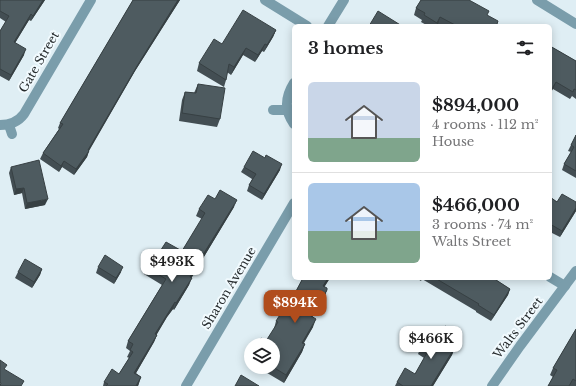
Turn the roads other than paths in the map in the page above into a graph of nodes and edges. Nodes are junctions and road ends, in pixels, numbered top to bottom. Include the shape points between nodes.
1 (91, 0) edge
2 (265, 0) edge
3 (344, 0) edge
4 (537, 0) edge
5 (304, 24) edge
6 (329, 24) edge
7 (576, 24) edge
8 (292, 87) edge
9 (272, 110) dead end
10 (287, 110) junction
11 (292, 120) edge
12 (7, 128) edge
13 (292, 206) edge
14 (576, 271) edge
15 (552, 278) edge
16 (566, 286) junction
17 (186, 386) edge
18 (492, 386) edge

1 - 12 street, Gate Street via 24,114
2 - 5 street
3 - 6 street
4 - 7 street
8 - 10 street via 287,96
9 - 10 street
10 - 11 street
13 - 17 street, Sharon Avenue
14 - 16 street, Walts Street
15 - 16 street
16 - 18 street, Walts Street

